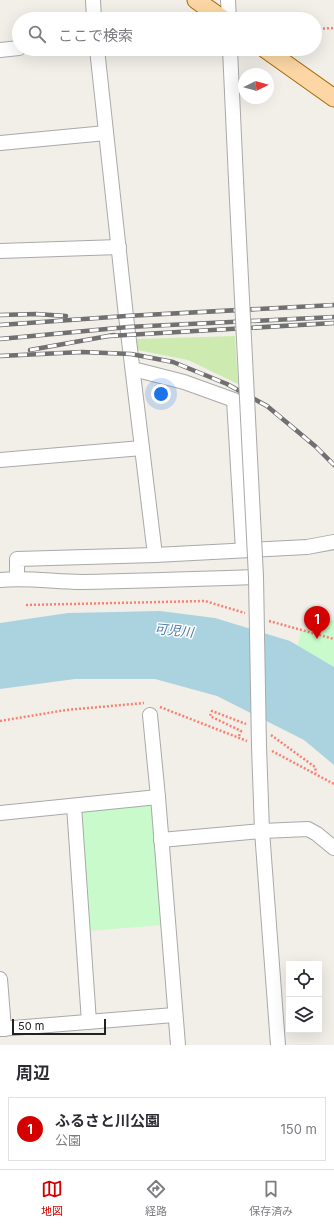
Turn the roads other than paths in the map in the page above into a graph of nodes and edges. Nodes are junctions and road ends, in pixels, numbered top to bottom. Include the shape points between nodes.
1 (93, 0) edge
2 (196, 0) edge
3 (228, 0) edge
4 (94, 12) edge
5 (213, 12) edge
6 (229, 12) edge
7 (12, 49) edge
8 (0, 50) edge
9 (98, 56) edge
10 (230, 56) edge
11 (276, 56) edge
12 (334, 98) edge
13 (106, 133) junction
14 (0, 143) edge
15 (118, 247) junction
16 (0, 251) edge
17 (132, 369) junction
18 (142, 448) junction
19 (0, 460) edge
20 (334, 542) edge
21 (243, 550) junction
22 (155, 555) junction
23 (256, 577) junction
24 (17, 578) junction
25 (0, 580) edge
26 (150, 715) dead end
27 (158, 797) junction
28 (74, 806) junction
29 (0, 813) edge
30 (262, 831) junction
31 (161, 840) junction
32 (334, 848) edge
33 (0, 979) edge
34 (174, 1015) junction
35 (89, 1022) junction
36 (2, 1029) edge
37 (178, 1045) edge
38 (278, 1045) edge

1 - 4 street
2 - 5 main road
3 - 6 street
7 - 8 street
9 - 13 street
10 - 23 street, bridge
11 - 12 main road
13 - 14 street
13 - 15 street
15 - 16 street
15 - 17 street
17 - 18 street
17 - 21 street via 184,382 234,400
18 - 19 street
18 - 22 street
20 - 21 street via 307,547
21 - 22 street
22 - 24 street via 16,559
23 - 24 street via 124,582 56,582
23 - 30 street, bridge
24 - 25 street
26 - 27 street
27 - 28 street
27 - 31 street
28 - 29 street
28 - 35 street
30 - 31 street
30 - 32 street via 308,829
30 - 38 street
31 - 34 street
33 - 36 street
34 - 35 street
34 - 37 street
35 - 36 street

